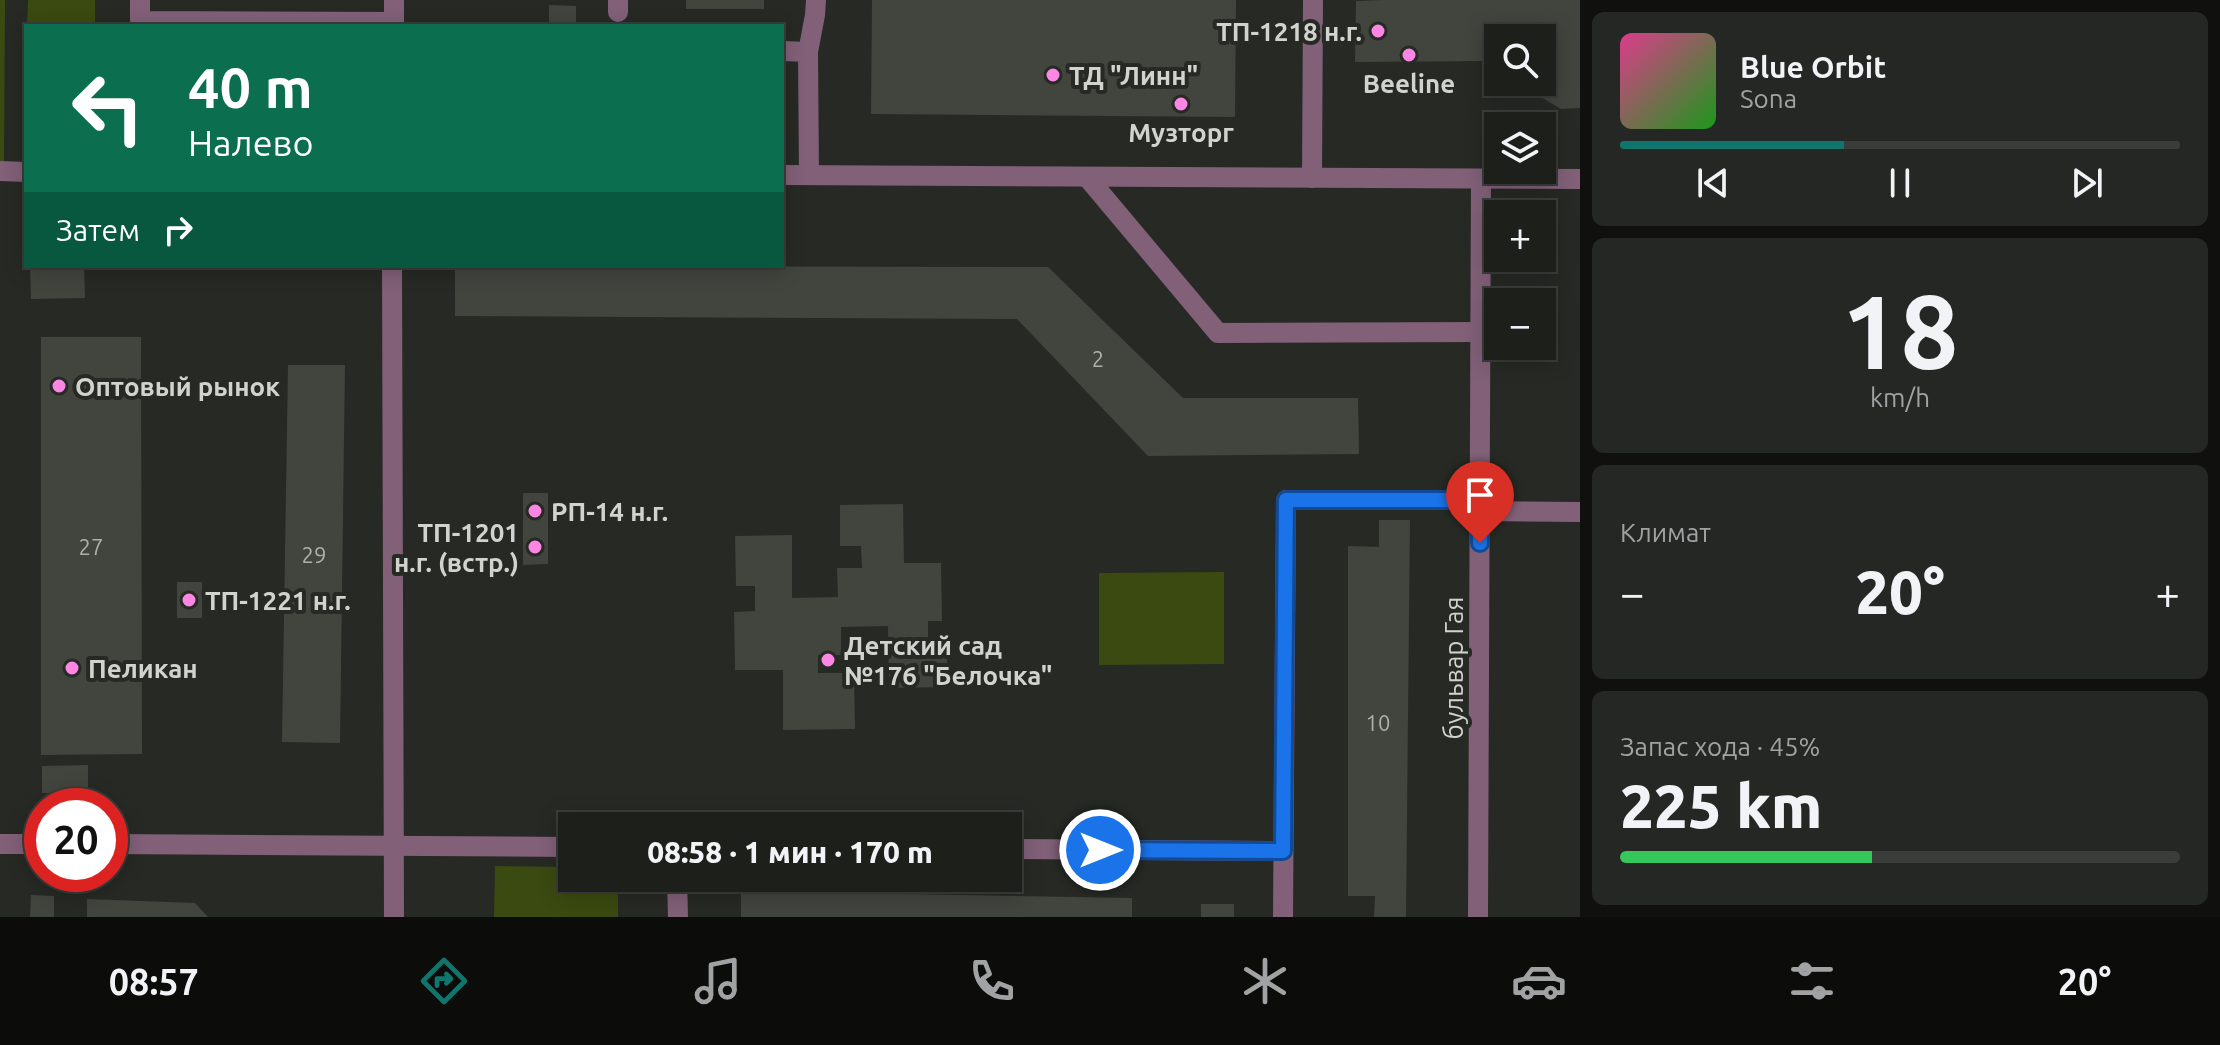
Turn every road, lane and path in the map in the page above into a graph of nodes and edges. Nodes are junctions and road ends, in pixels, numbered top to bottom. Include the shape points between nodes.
1 (140, 0) edge
2 (394, 0) edge
3 (816, 0) edge
4 (1313, 0) edge
5 (226, 24) edge
6 (394, 24) edge
7 (784, 51) edge
8 (808, 52) junction
9 (0, 171) edge
10 (24, 172) edge
11 (784, 175) edge
12 (809, 175) junction
13 (1087, 177) junction
14 (1312, 178) junction
15 (1481, 179) junction
16 (1580, 179) edge
17 (392, 268) edge
18 (1481, 332) junction
19 (1480, 506) junction
20 (1580, 512) edge
21 (0, 844) edge
22 (24, 844) edge
23 (128, 844) edge
24 (393, 846) junction
25 (558, 847) edge
26 (1022, 849) edge
27 (1283, 851) junction
28 (677, 892) edge
29 (394, 917) edge
30 (678, 917) edge
31 (1283, 917) edge
32 (1478, 917) edge

1 - 5 street via 140,21
2 - 6 street
3 - 8 street
4 - 14 street
5 - 6 street
7 - 8 street
8 - 12 street
9 - 10 street
11 - 12 street
12 - 13 street
13 - 14 street
13 - 18 street via 1218,333
14 - 15 street
15 - 16 street
15 - 18 street, бульвар Гая
17 - 24 street
18 - 19 street, бульвар Гая
19 - 20 street
19 - 27 street via 1286,500
19 - 32 street, бульвар Гая
21 - 22 street
23 - 24 street
24 - 25 street
24 - 29 street
26 - 27 street
27 - 31 street
28 - 30 street

